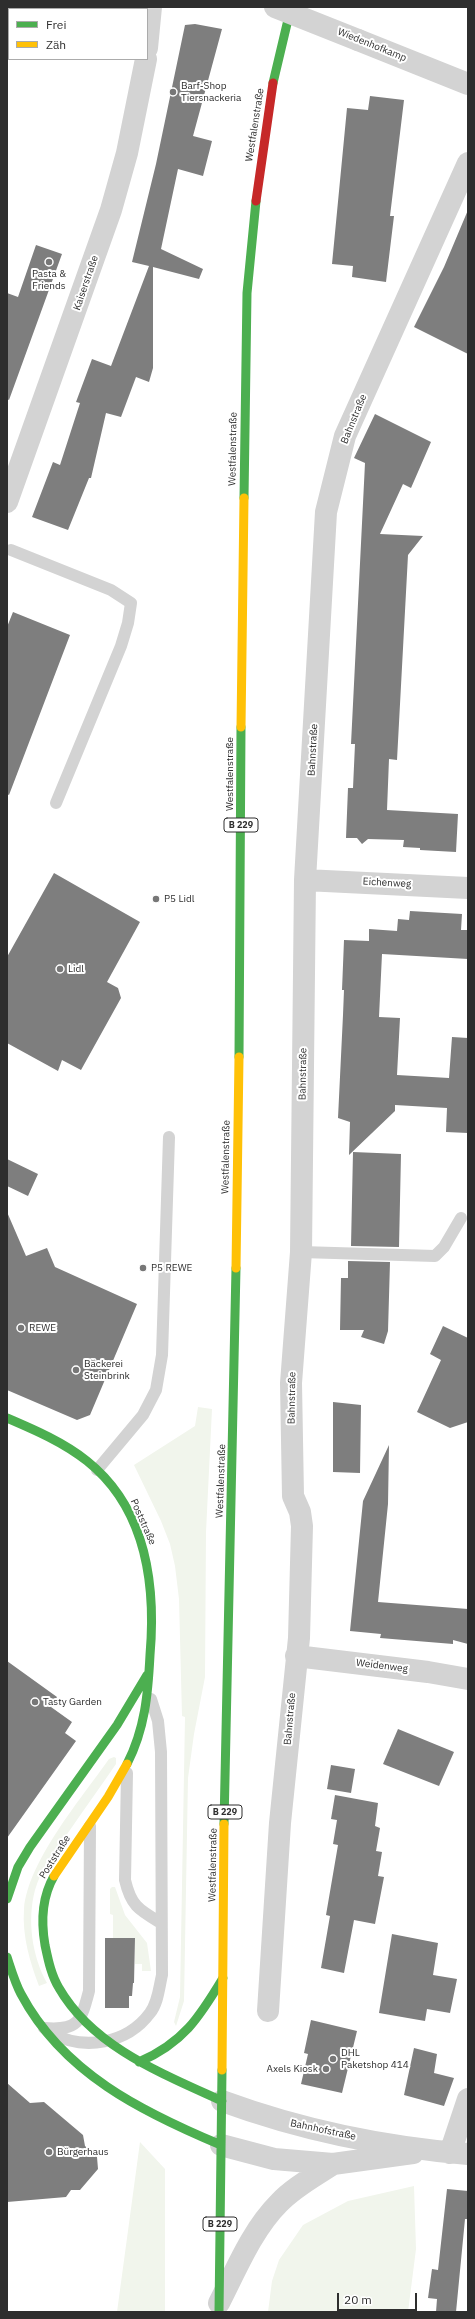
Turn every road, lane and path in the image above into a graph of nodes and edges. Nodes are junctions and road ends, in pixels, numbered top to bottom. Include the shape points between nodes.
1 (151, 7) edge
2 (275, 7) edge
3 (291, 7) edge
4 (148, 38) edge
5 (146, 60) edge
6 (468, 84) edge
7 (468, 163) edge
8 (7, 501) edge
9 (11, 550) dead end
10 (56, 803) dead end
11 (305, 880) junction
12 (468, 888) edge
13 (170, 1137) dead end
14 (461, 1218) dead end
15 (301, 1252) junction
16 (7, 1418) edge
17 (97, 1470) junction
18 (296, 1656) junction
19 (149, 1671) junction
20 (468, 1679) edge
21 (148, 1688) junction
22 (127, 1765) junction
23 (90, 1824) junction
24 (7, 1899) edge
25 (161, 1923) junction
26 (7, 1957) edge
27 (223, 1978) junction
28 (268, 2011) dead end
29 (82, 2017) junction
30 (41, 2028) junction
31 (109, 2041) junction
32 (139, 2062) junction
33 (468, 2099) edge
34 (222, 2101) junction
35 (221, 2145) junction
36 (427, 2151) junction
37 (459, 2154) edge
38 (334, 2164) junction
39 (219, 2308) edge

1 - 4 street
2 - 6 street, Wiedenhofkamp, bridge
3 - 27 main road, Westfalenstraße / B 229 via 265,127 247,293 241,649 241,884
5 - 8 street, Kaiserstraße via 127,153 111,210
7 - 11 street, Bahnstraße via 345,436 326,512
9 - 10 lane via 111,590 131,603 121,646
11 - 12 street, Eichenweg
11 - 15 street, Bahnstraße
13 - 17 lane via 162,1355 156,1390 143,1415
14 - 15 lane via 444,1247 435,1256
15 - 18 street, Bahnstraße via 291,1383 293,1496 300,1512 302,1526 299,1638
16 - 17 main road, Poststraße via 54,1440 79,1455
17 - 19 main road, Poststraße via 128,1511 145,1552 154,1608
18 - 20 street, Weidenweg
18 - 28 street, Bahnstraße via 280,1823
19 - 21 main road, Poststraße
19 - 24 main road, Poststraße via 117,1725 30,1847 18,1867
21 - 22 main road, Poststraße via 143,1727
21 - 25 lane via 158,1721 161,1752
22 - 23 main road, Poststraße
22 - 25 lane via 125,1880 129,1896 135,1905
23 - 29 lane via 89,1991
23 - 29 main road, Poststraße via 52,1880 46,1894 43,1917 51,1970 58,1987
25 - 31 lane via 162,1975 158,1996 151,2012 139,2025
26 - 30 main road via 19,1991
27 - 32 main road via 186,2034 165,2050
27 - 34 main road, Westfalenstraße / B 229
29 - 30 lane via 75,2024 66,2027
29 - 31 main road, Poststraße
30 - 31 lane via 59,2038 80,2042
30 - 35 main road via 75,2065 102,2085 156,2117
31 - 32 main road, Poststraße
32 - 34 main road, Poststraße
33 - 37 street
34 - 35 main road, Westfalenstraße / B 229
34 - 36 street, Bahnhofstraße via 284,2122
35 - 38 street, Bahnhofstraße via 274,2159
35 - 39 main road, Westfalenstraße / B 229
36 - 37 street, Bahnhofstraße
36 - 38 street, Bahnhofstraße
38 - 39 street via 306,2181 278,2203 262,2225

